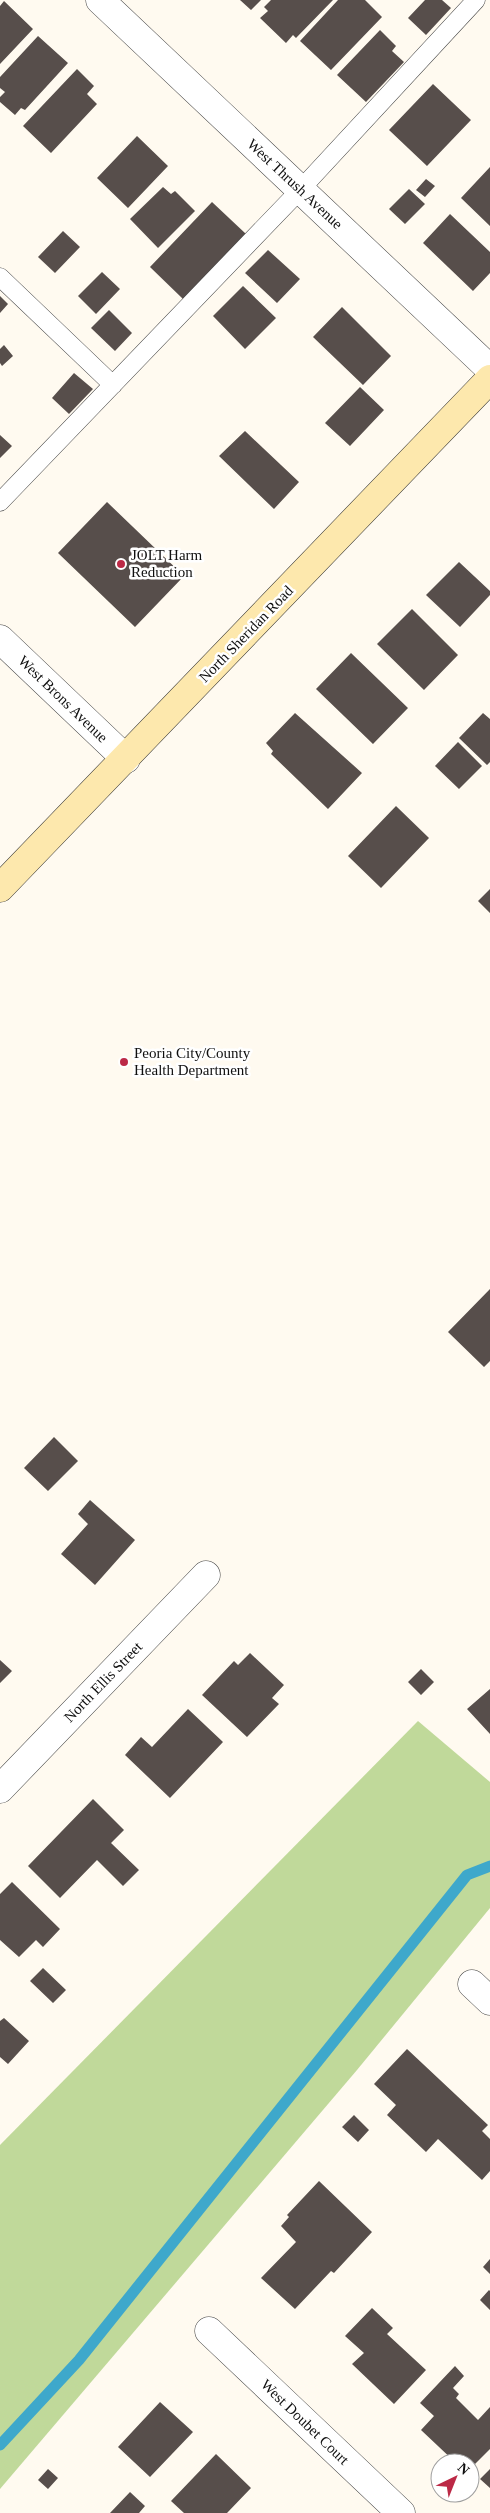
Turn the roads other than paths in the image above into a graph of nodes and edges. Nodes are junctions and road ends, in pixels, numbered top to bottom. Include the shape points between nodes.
1 (100, 0) edge
2 (476, 0) edge
3 (300, 190) junction
4 (0, 277) edge
5 (490, 369) edge
6 (490, 379) edge
7 (113, 385) junction
8 (0, 502) edge
9 (0, 639) edge
10 (126, 759) junction
11 (0, 888) edge
12 (206, 1575) dead end
13 (0, 1789) edge
14 (209, 2331) dead end
15 (401, 2513) edge

1 - 3 street, West Thrush Avenue
2 - 3 lane
3 - 5 street, West Thrush Avenue
3 - 7 lane
4 - 7 lane
6 - 10 main road, North Sheridan Road
7 - 8 lane
9 - 10 street, West Brons Avenue
10 - 11 main road, North Sheridan Road
12 - 13 street, North Ellis Street
14 - 15 street, West Doubet Court

